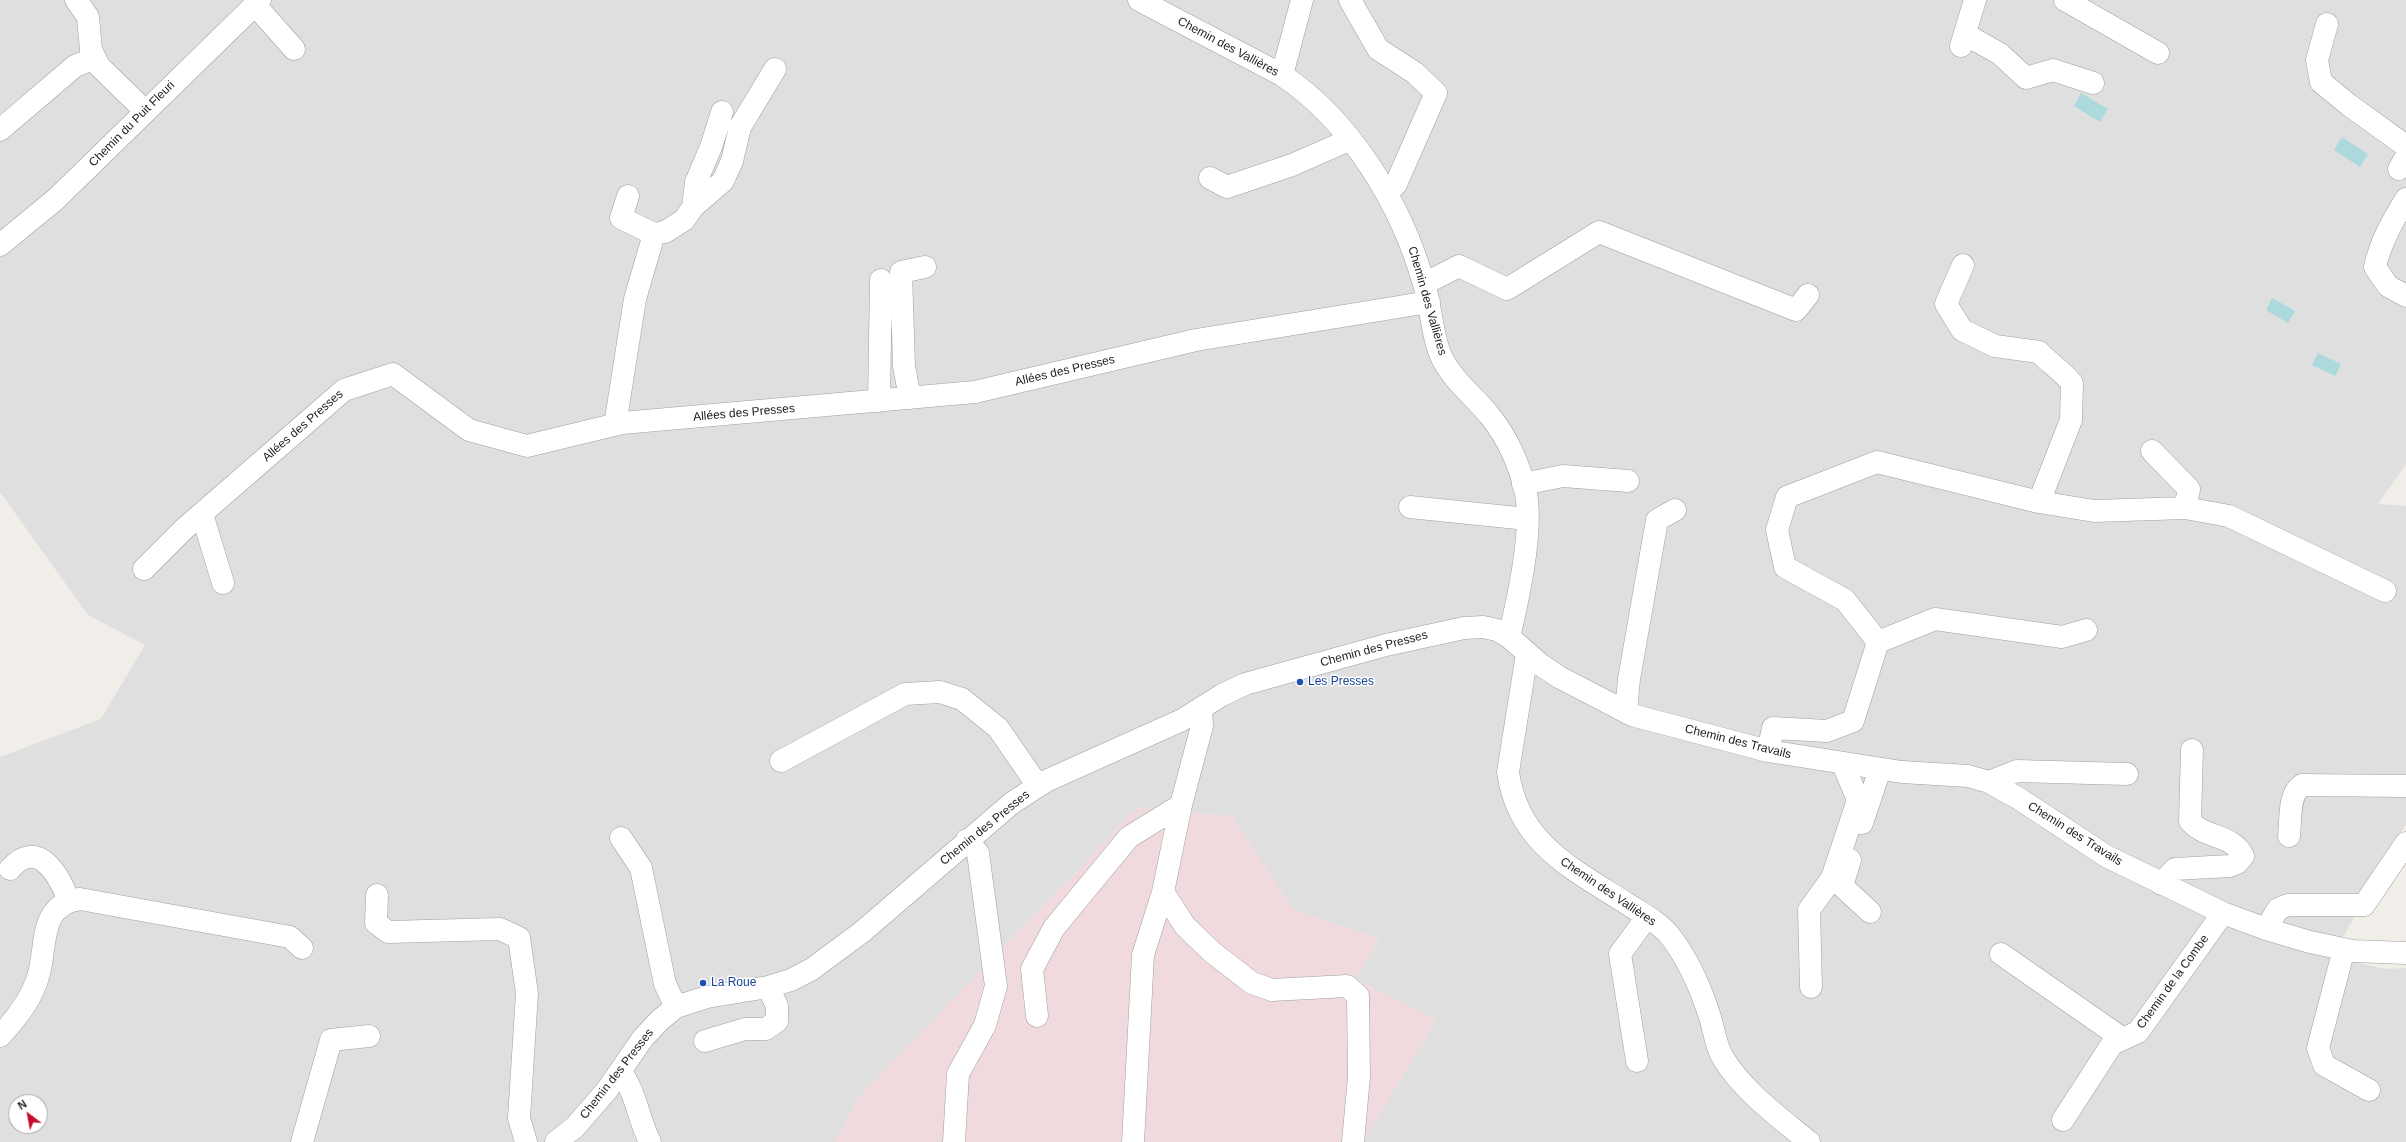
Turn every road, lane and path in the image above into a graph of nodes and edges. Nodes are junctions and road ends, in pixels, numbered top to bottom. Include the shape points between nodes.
1 (76, 0) edge
2 (1138, 0) edge
3 (1302, 0) edge
4 (1350, 0) edge
5 (1975, 0) edge
6 (2065, 0) edge
7 (258, 2) edge
8 (2327, 24) dead end
9 (294, 49) dead end
10 (2158, 53) dead end
11 (95, 58) junction
12 (775, 69) dead end
13 (1282, 75) junction
14 (2092, 83) dead end
15 (145, 111) junction
16 (722, 112) dead end
17 (0, 130) edge
18 (1349, 140) junction
19 (2406, 146) edge
20 (1210, 178) dead end
21 (1387, 194) junction
22 (628, 196) dead end
23 (2406, 199) edge
24 (693, 207) junction
25 (654, 234) junction
26 (0, 246) edge
27 (1963, 265) dead end
28 (925, 267) dead end
29 (881, 280) dead end
30 (1427, 293) junction
31 (1808, 295) dead end
32 (2406, 296) edge
33 (1999, 362) dead end
34 (2048, 362) junction
35 (910, 398) junction
36 (879, 400) junction
37 (615, 425) junction
38 (2152, 451) dead end
39 (1628, 481) dead end
40 (1523, 484) junction
41 (2039, 502) junction
42 (1410, 507) dead end
43 (2185, 508) junction
44 (1675, 510) dead end
45 (202, 514) junction
46 (1527, 519) junction
47 (144, 569) dead end
48 (223, 583) dead end
49 (2385, 590) dead end
50 (2086, 630) dead end
51 (1509, 637) junction
52 (1878, 642) junction
53 (1527, 654) junction
54 (1201, 708) junction
55 (1626, 712) junction
56 (2192, 750) dead end
57 (1768, 751) junction
58 (781, 761) dead end
59 (1843, 764) junction
60 (1880, 769) junction
61 (2128, 774) dead end
62 (1989, 782) junction
63 (1038, 786) junction
64 (2406, 786) edge
65 (1181, 805) junction
66 (2289, 836) dead end
67 (622, 838) dead end
68 (968, 840) junction
69 (2406, 843) edge
70 (10, 870) dead end
71 (2161, 884) junction
72 (1163, 892) junction
73 (377, 895) dead end
74 (68, 901) junction
75 (1870, 912) dead end
76 (2223, 912) junction
77 (1647, 916) junction
78 (2266, 929) junction
79 (302, 948) dead end
80 (2344, 949) junction
81 (2406, 953) edge
82 (2001, 954) dead end
83 (768, 987) junction
84 (1811, 987) dead end
85 (676, 1007) junction
86 (1037, 1016) dead end
87 (0, 1036) edge
88 (369, 1036) dead end
89 (2123, 1039) junction
90 (705, 1041) dead end
91 (1637, 1061) dead end
92 (620, 1071) junction
93 (2369, 1090) dead end
94 (2063, 1120) dead end
95 (302, 1142) edge
96 (526, 1142) edge
97 (556, 1142) edge
98 (650, 1142) edge
99 (954, 1142) edge
100 (1133, 1142) edge
101 (1353, 1142) edge
102 (1809, 1142) edge

1 - 11 street via 88,17 90,50
2 - 13 street, Chemin des Vallières
3 - 13 street
4 - 21 street via 1378,48 1415,73 1436,93 1396,184
5 - 14 street via 1963,40 2000,54 2026,78 2052,70
6 - 10 street
7 - 9 street
7 - 15 street, Chemin du Puit Fleuri
8 - 19 street via 2318,60 2321,82
11 - 15 street via 99,66
11 - 17 street via 75,66
12 - 24 street via 740,127 732,161 723,181
13 - 18 street, Chemin des Vallières via 1316,102
15 - 26 street, Chemin du Puit Fleuri via 56,199
16 - 24 street via 696,182
18 - 20 street via 1292,165 1227,187
18 - 21 street, Chemin des Vallières via 1372,169
21 - 30 street, Chemin des Vallières via 1395,206
22 - 25 street via 621,218
23 - 32 street via 2392,221 2375,268 2388,286
24 - 25 street via 684,220 665,232
25 - 37 street via 635,299
27 - 34 street via 1946,304 1962,330 1995,346 2039,352
28 - 35 street via 901,272 904,366
29 - 36 street
30 - 31 street, Allées des Presses via 1459,266 1507,289 1599,232 1796,310
30 - 35 street, Allées des Presses via 1196,340 975,392
30 - 40 street, Chemin des Vallières via 1441,356 1461,386 1490,416 1508,443
33 - 34 street via 2039,367
34 - 41 street via 2060,369 2072,383 2071,420
35 - 36 street, Allées des Presses
36 - 37 street, Allées des Presses
37 - 45 street, Allées des Presses via 527,446 469,430 393,374 344,390
38 - 43 street via 2189,489
39 - 40 street via 1563,476
40 - 46 street, Chemin des Vallières
41 - 43 street via 2094,512
41 - 52 street via 1877,462 1787,497 1778,530 1785,567 1845,600
42 - 46 street
43 - 49 street via 2228,516
44 - 55 street via 1657,520 1629,679
45 - 47 street, Allées des Presses
45 - 48 street
46 - 51 street, Chemin des Vallières via 1520,580
50 - 52 street via 2062,637 1936,619
51 - 53 street, Chemin des Travails
51 - 54 street, Chemin des Presses via 1497,630 1483,627 1441,632 1246,684
52 - 57 street via 1853,720 1827,731 1773,728
53 - 55 street, Chemin des Travails via 1559,677
53 - 77 street, Chemin des Vallières via 1508,772 1510,790 1516,806 1537,840 1554,855
54 - 63 street, Chemin des Presses via 1182,720
54 - 65 street via 1202,726
55 - 57 street, Chemin des Travails
56 - 71 street via 2190,821 2197,830 2231,841 2243,856 2230,866 2175,869
57 - 59 street, Chemin des Travails
58 - 63 street via 905,694 940,692 962,700 998,728
59 - 60 street, Chemin des Travails
59 - 84 street via 1858,800 1832,878 1809,910
60 - 62 street, Chemin des Travails via 1968,776
60 - 75 street via 1842,886
61 - 62 street via 2017,771
62 - 71 street, Chemin des Travails via 2106,856
63 - 68 street, Chemin des Presses via 1012,803
64 - 66 street via 2302,785 2297,788 2293,800
65 - 72 street
65 - 86 street via 1129,837 1054,928 1032,969
67 - 85 street via 641,868 665,984
68 - 83 street, Chemin des Presses via 836,953 791,980
68 - 99 street via 978,853 996,986 985,1025 958,1074
69 - 78 street via 2364,906 2288,905 2278,909
70 - 74 street via 19,860 30,856 44,861 61,881
71 - 76 street, Chemin des Travails
72 - 100 street via 1144,955
72 - 101 street via 1185,926 1252,984 1272,990 1347,986 1358,996 1359,1076
73 - 96 street via 376,923 388,932 500,929 519,938 527,994 519,1118
74 - 79 street via 80,899 290,937
74 - 87 street via 58,906 48,922 37,982 32,993 19,1017
76 - 78 street, Chemin des Travails
76 - 89 street, Chemin de la Combe via 2138,1032
77 - 91 street via 1620,954
77 - 102 street, Chemin des Vallières via 1669,935 1685,959 1702,992 1722,1057 1736,1076
78 - 80 street, Chemin des Travails
80 - 81 street, Chemin des Travails via 2387,954
80 - 93 street via 2318,1048 2324,1065
82 - 89 street
83 - 85 street, Chemin des Presses via 707,997
83 - 90 street via 777,1006 777,1021 766,1029 745,1029
85 - 92 street, Chemin des Presses via 643,1038
88 - 95 street via 331,1040
89 - 94 street, Chemin de la Combe via 2112,1044
92 - 97 street, Chemin des Presses via 575,1128
92 - 98 street via 632,1090

